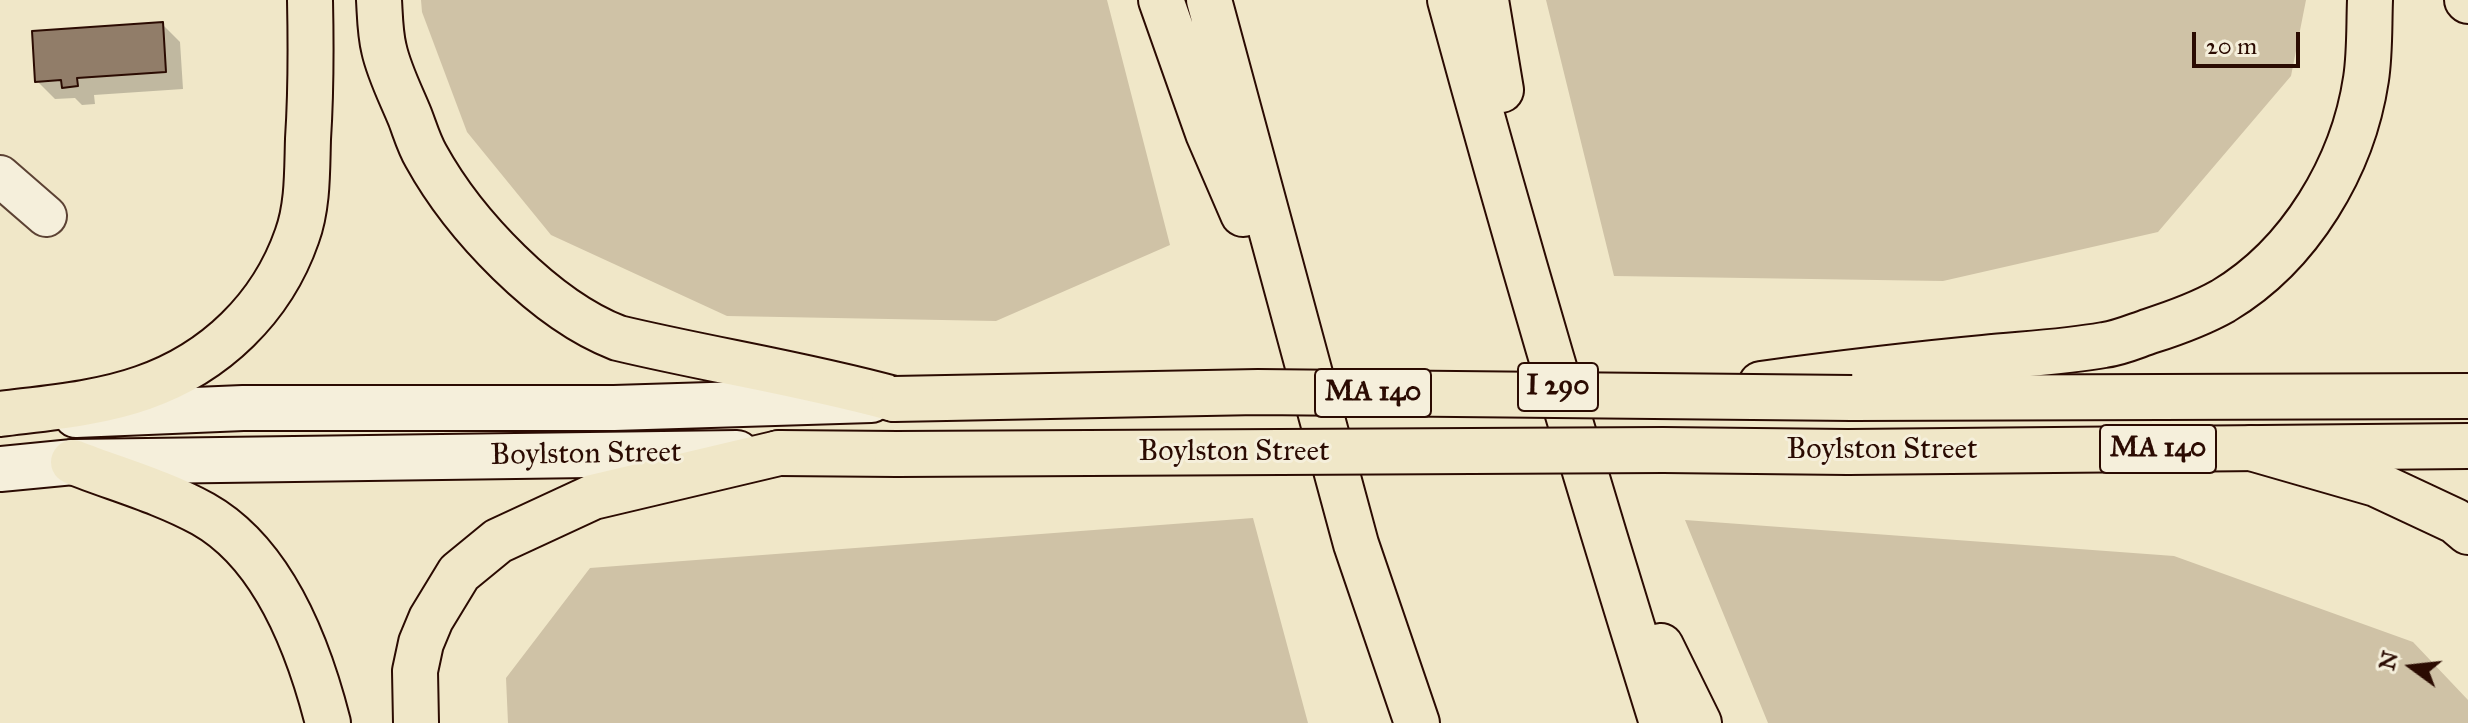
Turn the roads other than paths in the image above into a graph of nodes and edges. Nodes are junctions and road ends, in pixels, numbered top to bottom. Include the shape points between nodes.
1 (310, 0) edge
2 (379, 0) edge
3 (1161, 0) edge
4 (1209, 0) edge
5 (1450, 0) edge
6 (1486, 0) edge
7 (2370, 0) edge
8 (0, 176) edge
9 (46, 216) dead end
10 (1539, 321) junction
11 (1308, 366) junction
12 (1853, 385) junction
13 (2468, 396) edge
14 (894, 399) junction
15 (0, 416) edge
16 (2468, 446) edge
17 (2251, 448) junction
18 (779, 453) junction
19 (73, 462) junction
20 (0, 469) edge
21 (1595, 509) junction
22 (2468, 532) edge
23 (328, 723) edge
24 (416, 723) edge
25 (1417, 723) edge
26 (1662, 723) edge
27 (1699, 723) edge

1 - 15 main road via 312,105 298,233 281,275 257,309 225,343 169,378 77,404
2 - 14 main road via 384,51 426,156 494,245 563,309 618,338
3 - 11 main road via 1208,133
4 - 11 main road
5 - 10 main road, I 290
6 - 10 main road
7 - 12 main road via 2366,79 2350,141 2313,215 2253,280 2208,309 2106,345
8 - 9 street
10 - 21 main road, I 290
11 - 25 main road via 1356,544
12 - 13 main road, Boylston Street / MA 140
12 - 14 main road, Boylston Street / MA 140, bridge via 1688,397 1258,392
14 - 15 main road, Boylston Street / MA 140
16 - 17 main road, Boylston Street / MA 140
17 - 18 main road, Boylston Street / MA 140, bridge
17 - 22 main road via 2376,484
18 - 19 main road, Boylston Street / MA 140
18 - 24 main road via 593,497 498,541 459,573 431,619 415,671
19 - 20 main road, Boylston Street / MA 140
19 - 23 main road via 146,487 206,516 239,543 285,604 312,666
21 - 26 main road, I 290
21 - 27 main road

